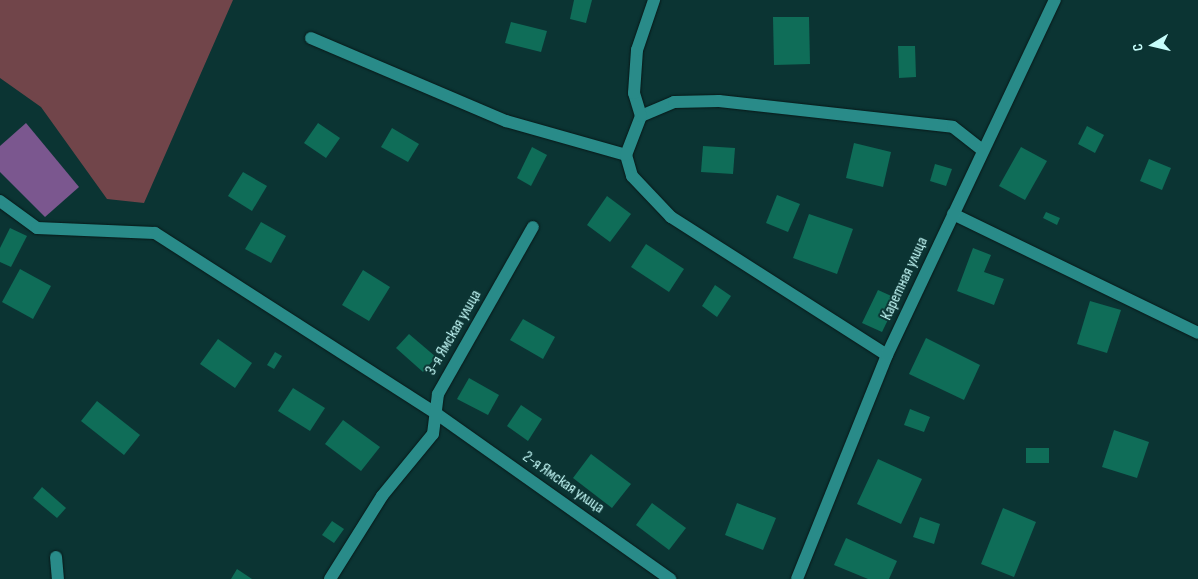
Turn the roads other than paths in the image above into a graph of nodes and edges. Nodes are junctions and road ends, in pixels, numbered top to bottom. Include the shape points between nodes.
1 (654, 0) edge
2 (1055, 0) edge
3 (311, 38) dead end
4 (641, 116) junction
5 (981, 149) junction
6 (626, 155) junction
7 (0, 202) edge
8 (954, 214) junction
9 (533, 228) dead end
10 (1198, 333) edge
11 (887, 355) junction
12 (437, 414) junction
13 (56, 557) dead end
14 (58, 579) edge
15 (330, 579) edge
16 (670, 579) edge
17 (797, 579) edge

1 - 4 street via 637,50 634,93
2 - 5 street, Каретная улица
3 - 6 street via 506,121
4 - 5 street via 674,102 719,101 953,127
4 - 6 street
5 - 8 street, Каретная улица
6 - 11 street via 632,176 671,217
7 - 12 street, 2-я Ямская улица via 37,228 155,233
8 - 10 street
8 - 11 street, Каретная улица
9 - 12 street, 3-я Ямская улица via 438,394
11 - 17 street, Каретная улица
12 - 15 street, 3-я Ямская улица via 433,434 382,496
12 - 16 street, 2-я Ямская улица
13 - 14 street

